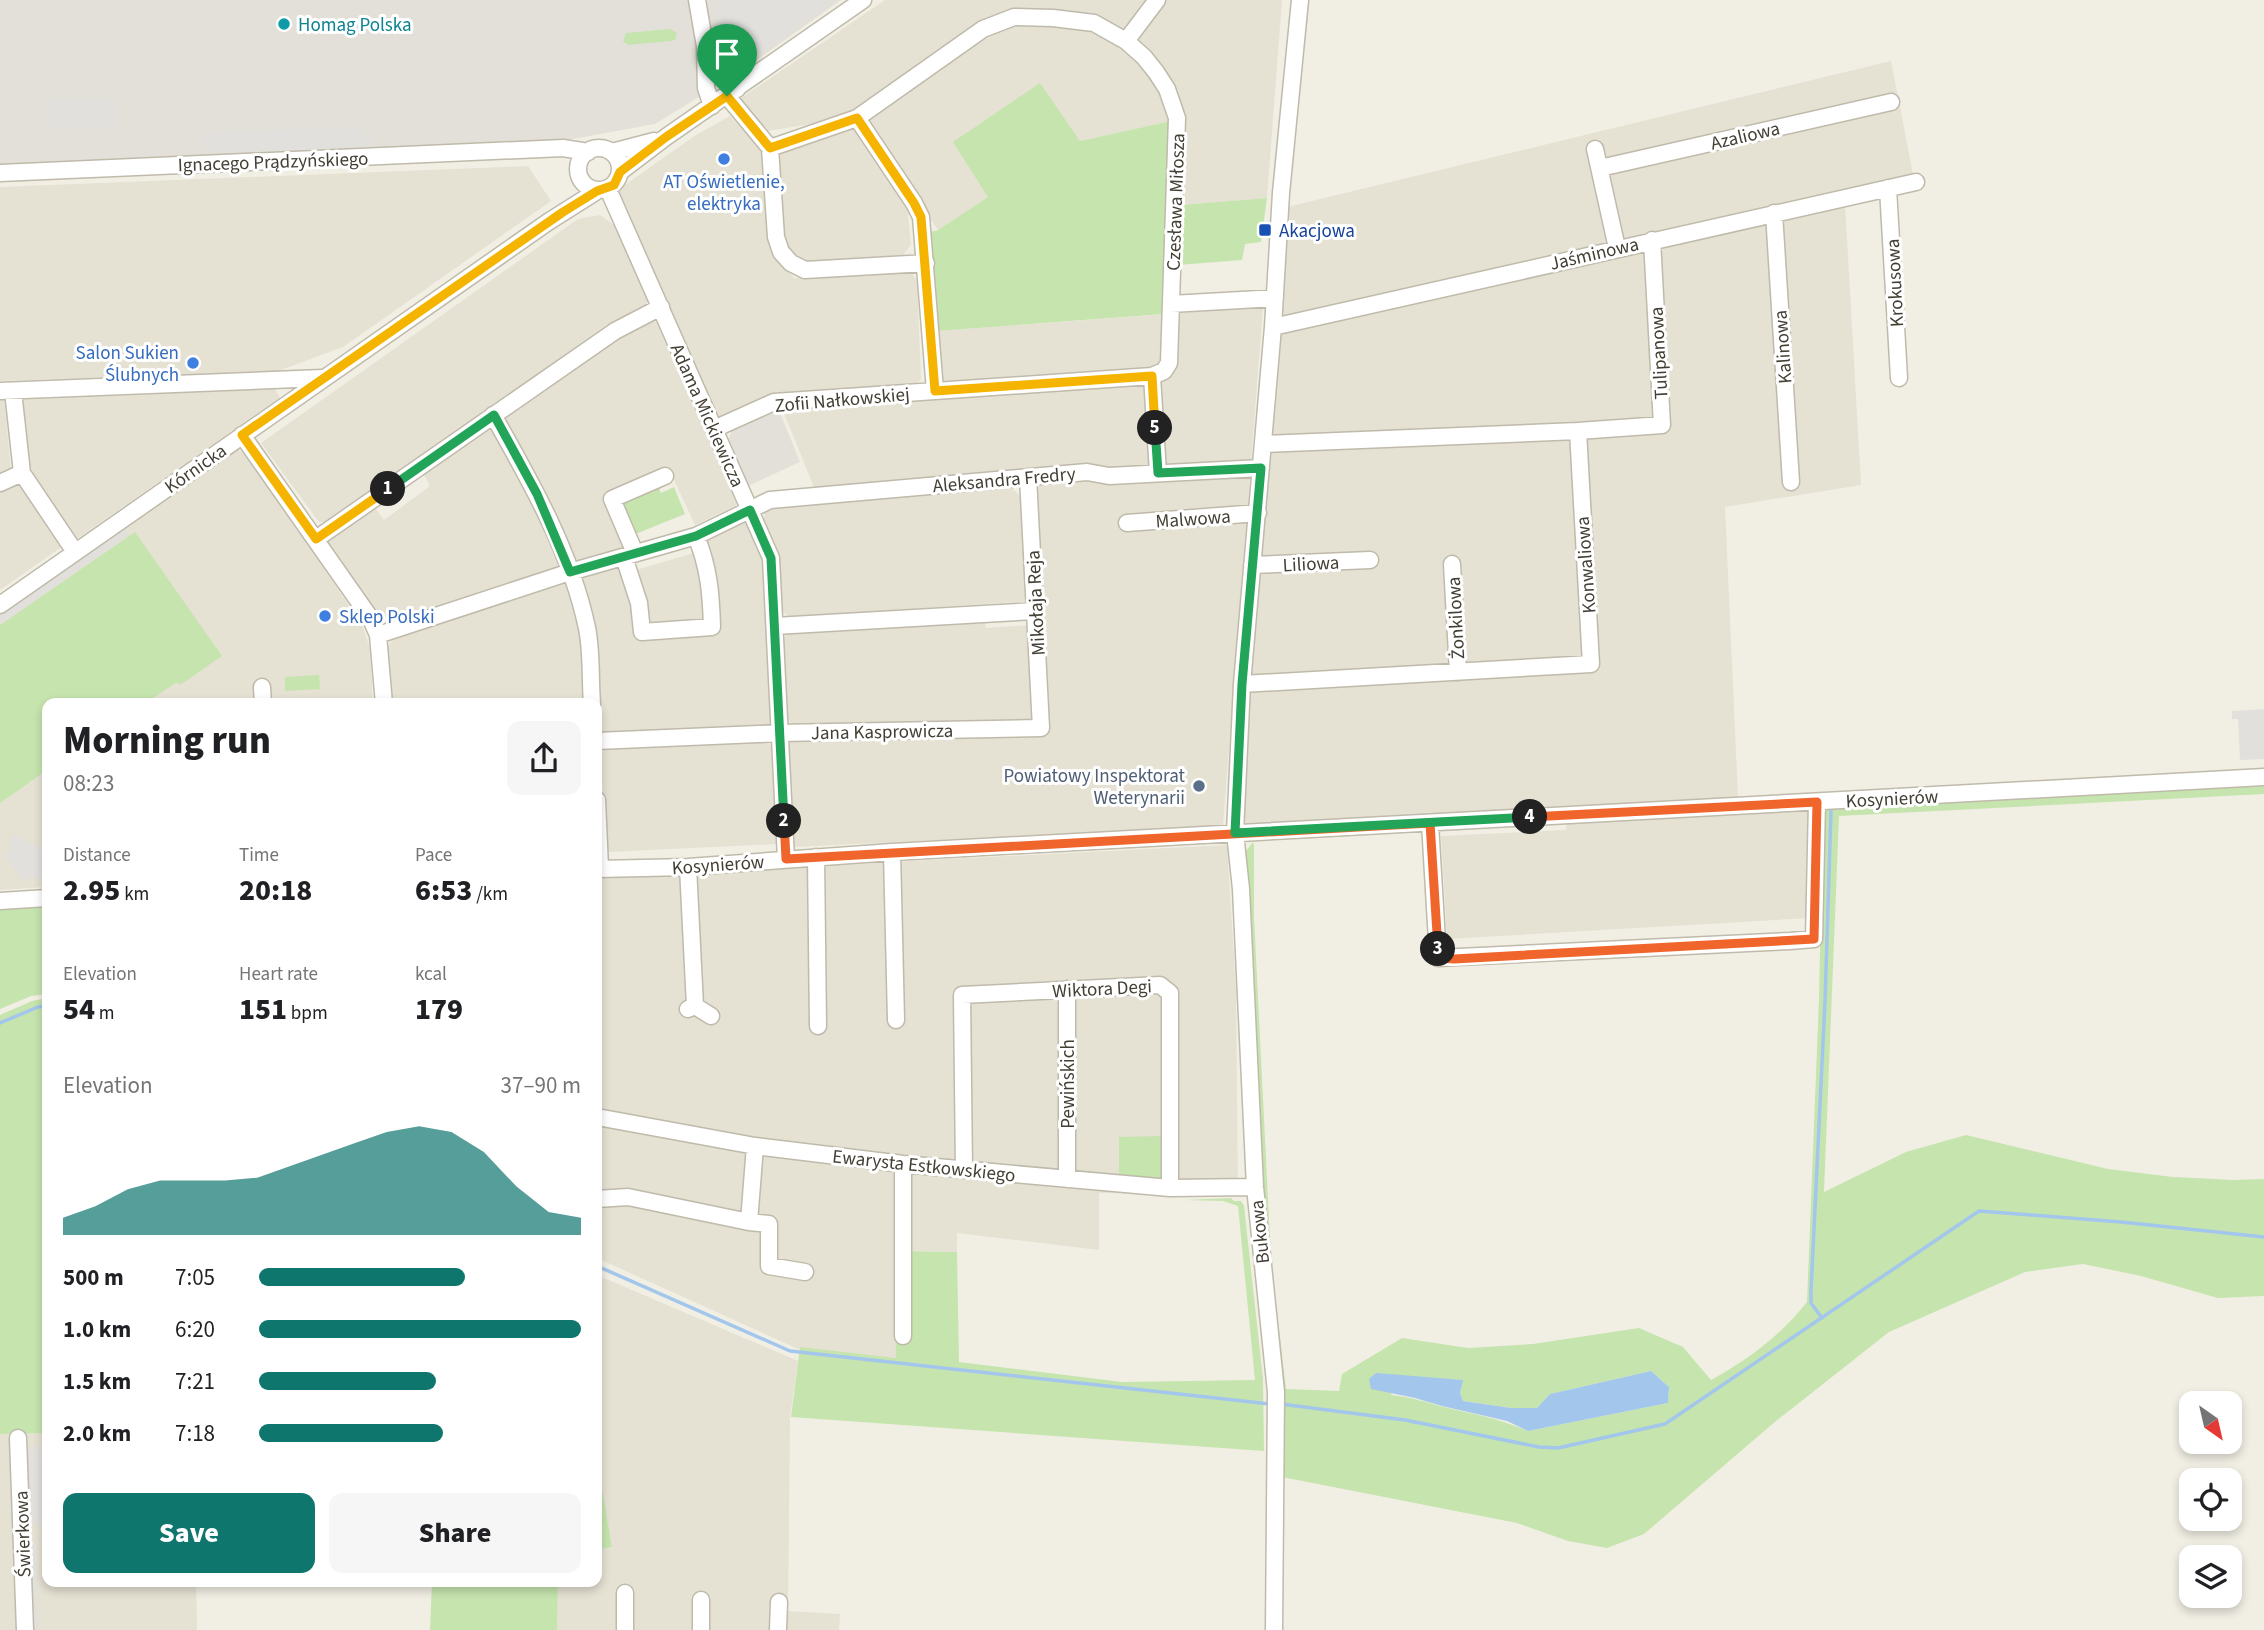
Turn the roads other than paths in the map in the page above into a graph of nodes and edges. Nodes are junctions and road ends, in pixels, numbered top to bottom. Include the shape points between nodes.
1 (697, 0) edge
2 (863, 0) edge
3 (1157, 0) edge
4 (1282, 0) edge
5 (1299, 2) edge
6 (1126, 41) junction
7 (705, 46) junction
8 (732, 92) junction
9 (1891, 102) dead end
10 (712, 106) junction
11 (857, 118) junction
12 (666, 137) junction
13 (770, 148) junction
14 (1595, 149) dead end
15 (612, 152) junction
16 (583, 166) junction
17 (1600, 168) junction
18 (620, 172) junction
19 (0, 173) edge
20 (1916, 181) dead end
21 (1888, 188) junction
22 (602, 190) junction
23 (563, 212) junction
24 (1774, 213) junction
25 (1652, 240) junction
26 (1618, 248) junction
27 (926, 263) junction
28 (1275, 298) junction
29 (1171, 304) junction
30 (661, 307) junction
31 (1273, 327) junction
32 (1152, 376) junction
33 (324, 377) junction
34 (1899, 378) dead end
35 (282, 380) junction
36 (6, 391) edge
37 (935, 391) junction
38 (295, 398) junction
39 (494, 415) junction
40 (714, 429) junction
41 (1578, 431) junction
42 (242, 435) junction
43 (1263, 444) junction
44 (1261, 468) junction
45 (22, 473) junction
46 (1158, 473) junction
47 (665, 476) dead end
48 (1028, 477) junction
49 (1791, 482) dead end
50 (0, 483) edge
51 (750, 510) junction
52 (1258, 513) junction
53 (1127, 523) dead end
54 (696, 536) junction
55 (316, 539) junction
56 (75, 552) junction
57 (629, 555) junction
58 (1370, 560) dead end
59 (1452, 564) dead end
60 (1252, 565) junction
61 (570, 572) junction
62 (0, 605) edge
63 (1035, 611) junction
64 (775, 626) junction
65 (378, 635) junction
66 (1458, 672) junction
67 (1242, 684) junction
68 (383, 698) edge
69 (592, 698) edge
70 (1041, 728) joint
71 (780, 733) junction
72 (602, 741) edge
73 (2264, 777) edge
74 (1817, 802) junction
75 (1430, 823) junction
76 (1235, 833) junction
77 (892, 852) junction
78 (816, 857) junction
79 (786, 859) junction
80 (688, 867) junction
81 (602, 869) edge
82 (42, 898) edge
83 (0, 901) edge
84 (1067, 989) junction
85 (711, 1016) dead end
86 (896, 1020) dead end
87 (818, 1026) dead end
88 (602, 1118) edge
89 (755, 1146) junction
90 (903, 1164) junction
91 (964, 1170) junction
92 (1067, 1179) junction
93 (1255, 1187) junction
94 (1170, 1188) junction
95 (602, 1199) edge
96 (749, 1222) junction
97 (805, 1272) dead end
98 (903, 1336) dead end
99 (18, 1438) dead end
100 (625, 1593) dead end
101 (701, 1600) dead end
102 (779, 1602) dead end
103 (25, 1630) edge
104 (625, 1630) edge
105 (701, 1630) edge
106 (778, 1630) edge
107 (1274, 1630) edge

1 - 7 street
2 - 8 street
3 - 6 street
4 - 5 street via 1292,5
5 - 28 street
6 - 11 street, Czesława Miłosza via 1094,23 1014,17 984,29
6 - 29 street, Czesława Miłosza via 1156,72 1177,118
7 - 8 street
7 - 10 street via 706,88
8 - 10 street
8 - 13 street
9 - 17 street, Azaliowa
10 - 12 street
11 - 13 street, Czesława Miłosza
11 - 27 street, Zofii Nałkowskiej via 921,217
12 - 15 street
12 - 18 street
13 - 27 street via 776,237 791,262 805,271
14 - 17 street
15 - 16 street via 601,149
15 - 18 street
16 - 19 street, Ignacego Prądzyńskiego via 547,150
16 - 22 street
16 - 23 street, Kórnicka
17 - 26 street
18 - 22 street via 614,185
20 - 21 street, Jaśminowa
21 - 24 street, Jaśminowa
21 - 34 street, Krokusowa
22 - 23 street, Kórnicka
22 - 30 street, Adama Mickiewicza
23 - 33 street, Kórnicka
24 - 25 street, Jaśminowa
24 - 49 street, Kalinowa
25 - 26 street, Jaśminowa
25 - 41 street, Tulipanowa via 1662,425
26 - 31 street, Jaśminowa
27 - 37 street, Zofii Nałkowskiej
28 - 29 street
28 - 31 street
29 - 32 street, Czesława Miłosza via 1170,363
30 - 39 street via 615,331
30 - 40 street, Adama Mickiewicza
31 - 43 street
32 - 37 street
32 - 46 street
33 - 35 street
33 - 38 street, Kórnicka
35 - 36 street
35 - 38 street
36 - 45 street
37 - 40 street, Zofii Nałkowskiej via 774,402
38 - 42 street, Kórnicka
39 - 55 street
39 - 61 street via 537,494
40 - 51 street, Adama Mickiewicza
41 - 43 street
41 - 66 street, Konwaliowa via 1591,664
42 - 55 street
42 - 56 street, Kórnicka
43 - 44 street
44 - 46 street, Aleksandra Fredry
44 - 52 street
45 - 50 street
45 - 56 street
46 - 48 street, Aleksandra Fredry
47 - 57 street via 612,499
48 - 51 street, Aleksandra Fredry via 770,500
48 - 63 street, Mikołaja Reja
51 - 54 street, Aleksandra Fredry
51 - 64 street, Adama Mickiewicza via 771,558
52 - 53 street, Malwowa
52 - 60 street
54 - 57 street, Aleksandra Fredry
54 - 57 street via 709,576 712,627 642,632
55 - 65 street
56 - 62 street, Kórnicka
57 - 61 street, Aleksandra Fredry
58 - 60 street, Liliowa
59 - 66 street, Żonkilowa
60 - 67 street
61 - 65 street, Aleksandra Fredry
61 - 69 street via 588,629
63 - 64 street
63 - 70 street, Mikołaja Reja
64 - 71 street, Adama Mickiewicza
65 - 68 street
66 - 67 street, Konwaliowa
67 - 76 street
70 - 71 street, Jana Kasprowicza
71 - 72 street, Jana Kasprowicza
71 - 79 street, Adama Mickiewicza
73 - 74 street, Kosynierów
74 - 75 street, Kosynierów
74 - 75 street via 1814,939 1790,941 1438,958
75 - 76 street, Kosynierów
76 - 77 street, Kosynierów
76 - 93 street, Bukowa
77 - 78 street, Kosynierów
77 - 86 street
78 - 79 street, Kosynierów
78 - 87 street
79 - 80 street, Kosynierów
80 - 81 street, Kosynierów
80 - 85 street via 690,1008
82 - 83 street
84 - 91 street, Wiktora Degi via 962,995
84 - 92 street, Pewińskich
84 - 94 street, Wiktora Degi via 1160,985 1170,993
88 - 89 street, Ewarysta Estkowskiego
89 - 90 street, Ewarysta Estkowskiego
89 - 96 street
90 - 91 street, Ewarysta Estkowskiego
90 - 98 street
91 - 92 street, Ewarysta Estkowskiego
92 - 94 street, Ewarysta Estkowskiego
93 - 94 street, Ewarysta Estkowskiego
93 - 107 street, Bukowa via 1276,1392
95 - 96 street via 628,1197
96 - 97 street via 769,1224 769,1266
99 - 103 street, Świerkowa
100 - 104 street
101 - 105 street
102 - 106 street

